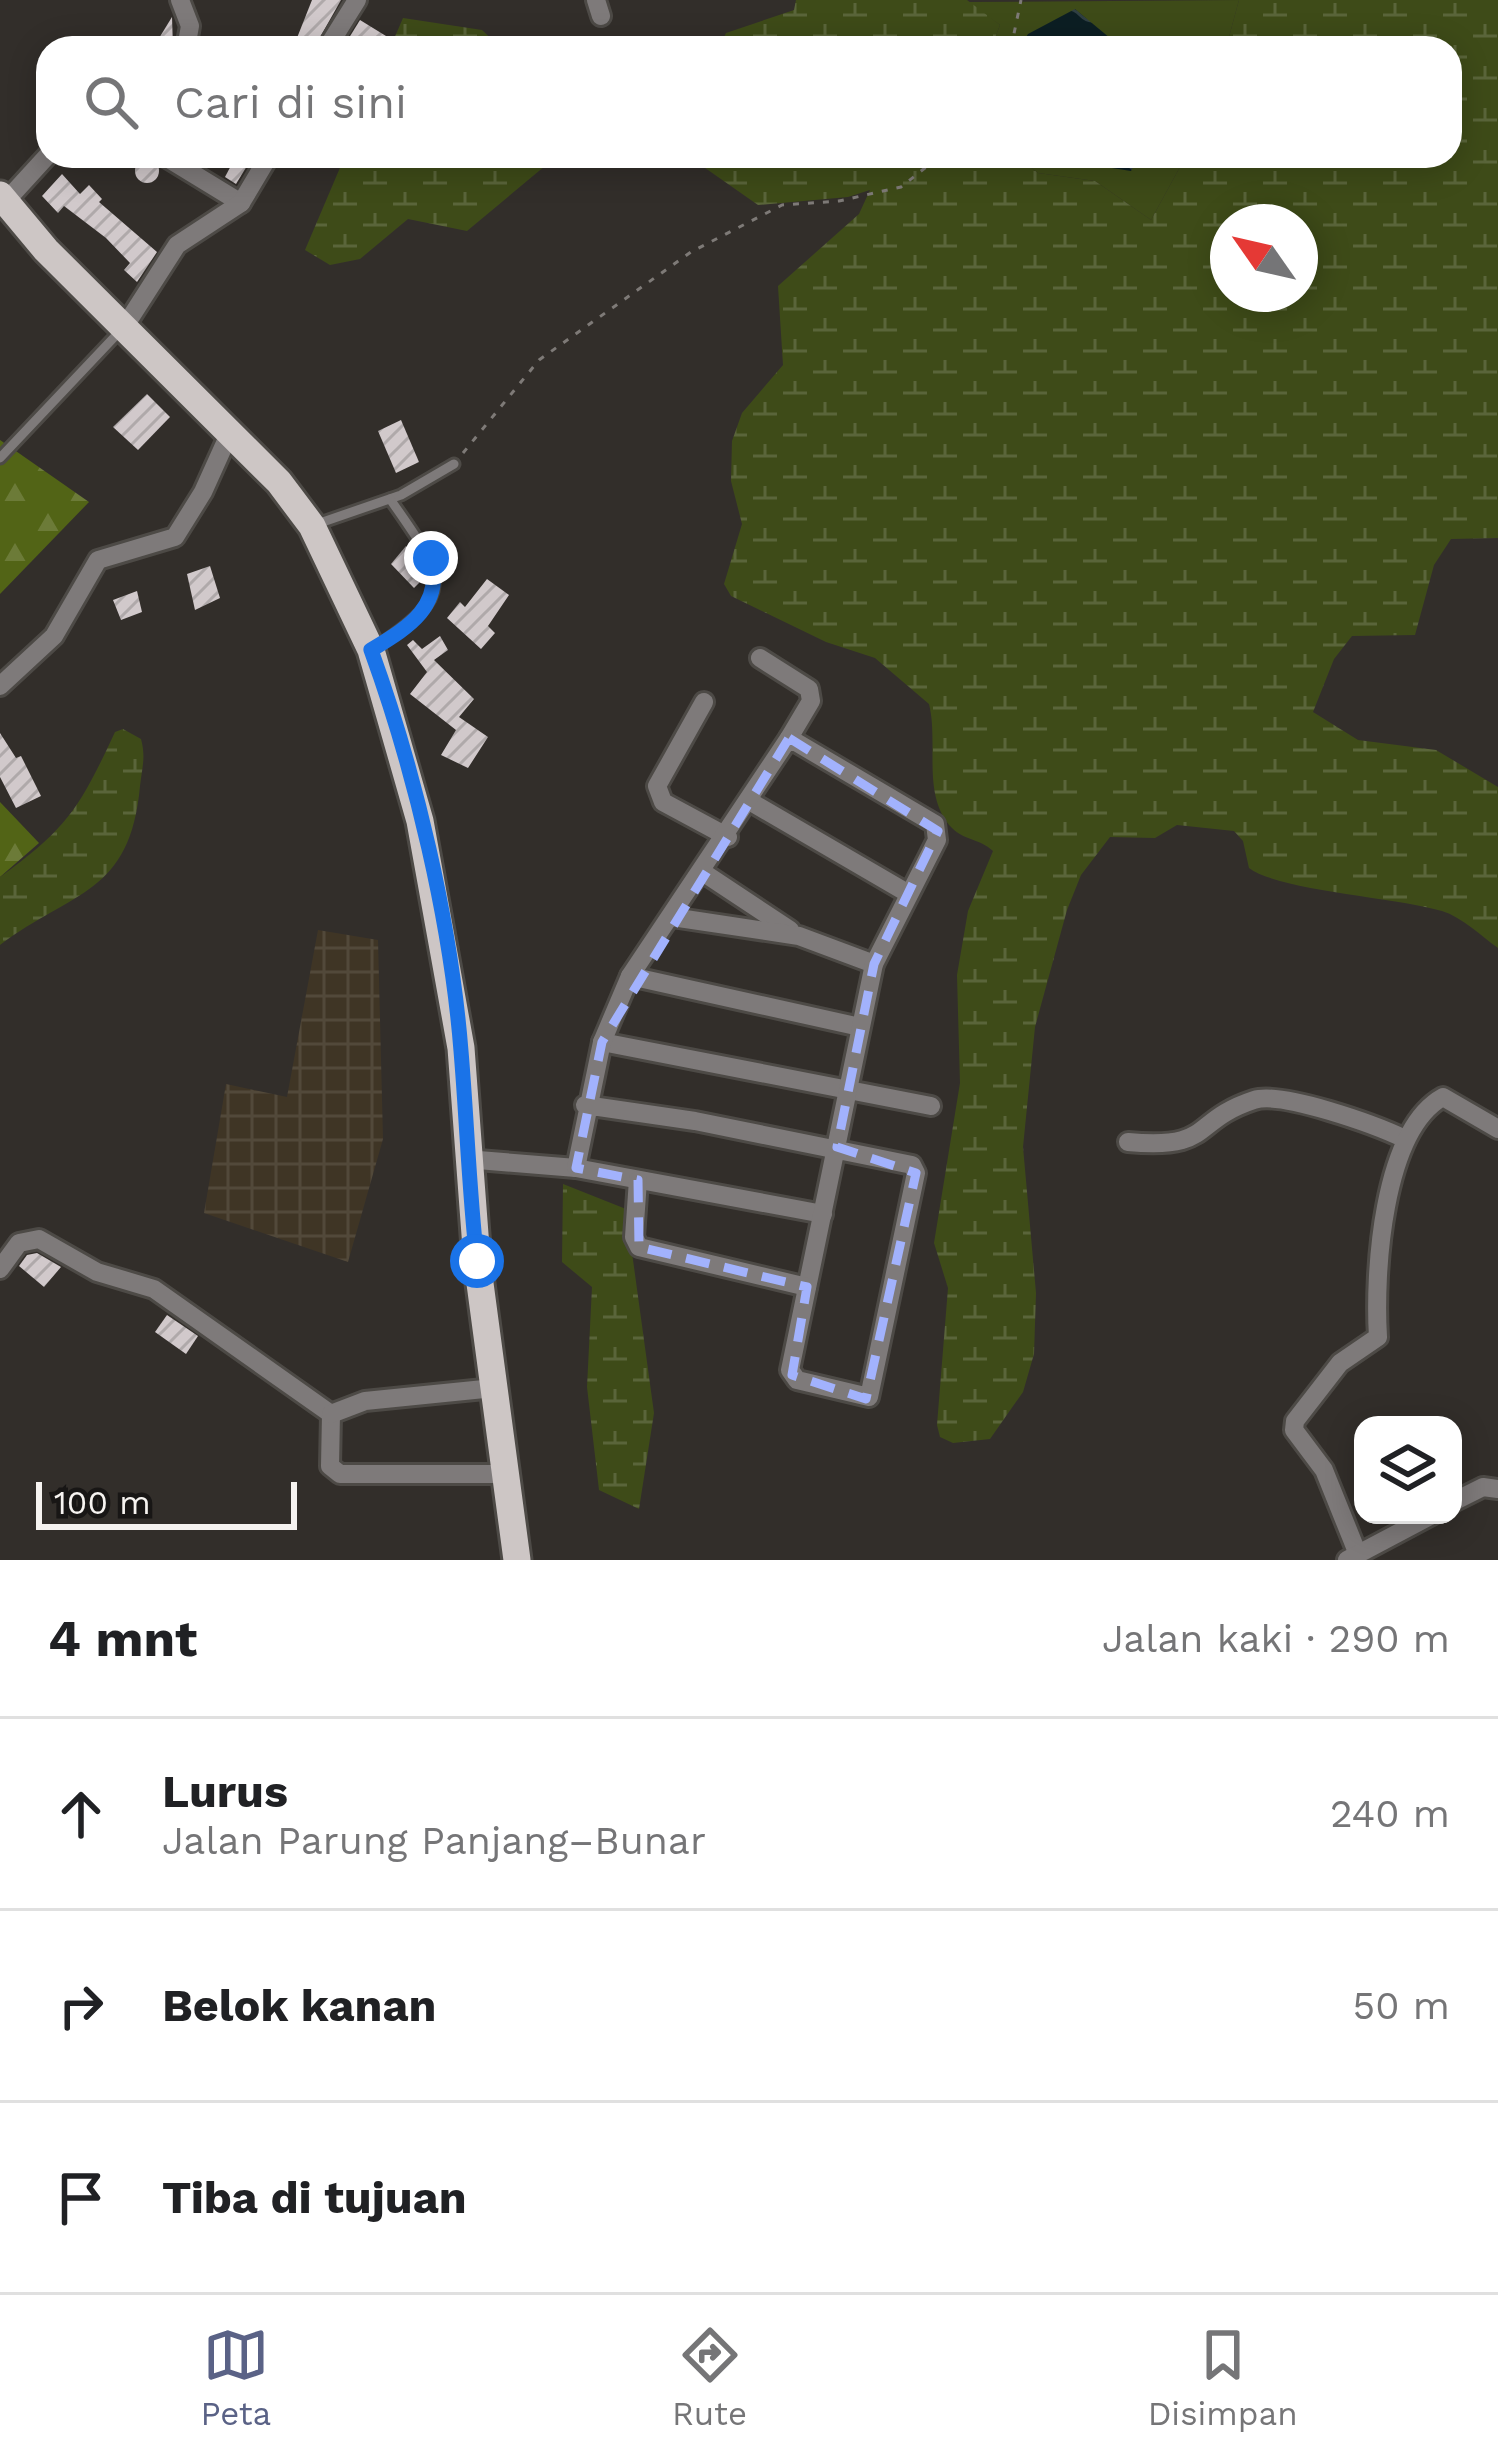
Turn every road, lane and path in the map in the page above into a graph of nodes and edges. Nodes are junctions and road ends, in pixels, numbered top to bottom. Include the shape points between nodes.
1 (180, 0) edge
2 (357, 0) edge
3 (1021, 0) edge
4 (188, 36) edge
5 (334, 36) edge
6 (1014, 36) edge
7 (36, 166) edge
8 (184, 168) edge
9 (262, 168) edge
10 (925, 168) edge
11 (3, 198) edge
12 (241, 202) junction
13 (125, 326) junction
14 (231, 430) junction
15 (0, 458) edge
16 (454, 464) joint
17 (390, 499) junction
18 (312, 526) junction
19 (371, 650) junction
20 (760, 658) dead end
21 (0, 686) edge
22 (704, 702) dead end
23 (789, 738) junction
24 (751, 802) junction
25 (728, 837) junction
26 (704, 873) junction
27 (909, 894) junction
28 (672, 917) junction
29 (800, 936) junction
30 (874, 964) junction
31 (631, 976) junction
32 (860, 1027) junction
33 (602, 1042) junction
34 (848, 1089) junction
35 (585, 1105) junction
36 (931, 1106) dead end
37 (1498, 1129) edge
38 (1405, 1139) junction
39 (1128, 1142) dead end
40 (837, 1147) junction
41 (466, 1160) junction
42 (576, 1168) junction
43 (638, 1180) junction
44 (823, 1214) junction
45 (0, 1269) edge
46 (808, 1287) junction
47 (494, 1388) junction
48 (332, 1414) junction
49 (506, 1474) junction
50 (1498, 1489) edge
51 (1462, 1498) edge
52 (1418, 1524) edge
53 (1352, 1556) edge
54 (517, 1560) edge

1 - 4 street
2 - 5 street
3 - 6 path
7 - 11 street
8 - 12 street
9 - 12 street
10 - 16 path via 901,187 858,199 782,205 691,252 539,360
11 - 13 main road
12 - 13 street via 177,245
13 - 14 main road
13 - 15 lane
14 - 18 main road
14 - 21 street via 175,537 98,560 54,636
16 - 17 lane
17 - 18 lane
17 - 19 lane via 431,558 436,584 414,623
18 - 19 main road
19 - 41 main road via 442,930 461,1048
20 - 23 street via 808,689 811,701
22 - 25 street via 657,786 663,802
23 - 24 street
23 - 27 street via 935,824 937,840
24 - 25 street
24 - 27 street
25 - 26 street
26 - 28 street
26 - 29 street
27 - 30 street
28 - 29 street
28 - 31 street
29 - 30 street
30 - 32 street
31 - 32 street
31 - 33 street
32 - 34 street
33 - 34 street
33 - 35 street
34 - 36 street
34 - 40 street
35 - 40 street
35 - 42 street
37 - 38 street via 1443,1097
38 - 39 street via 1270,1097 1237,1107 1183,1144
38 - 53 street via 1384,1237 1378,1337 1340,1364 1295,1421 1324,1470
40 - 44 street
40 - 46 street via 904,1161 916,1173 866,1400 792,1375
41 - 42 street
41 - 47 main road
42 - 43 street
43 - 44 street
43 - 46 street via 639,1247
44 - 46 street
45 - 48 street via 19,1243 39,1239 97,1273 142,1284
47 - 48 street via 365,1401
47 - 49 main road
48 - 49 street via 330,1466 340,1474
49 - 54 main road
50 - 51 street
52 - 53 street

